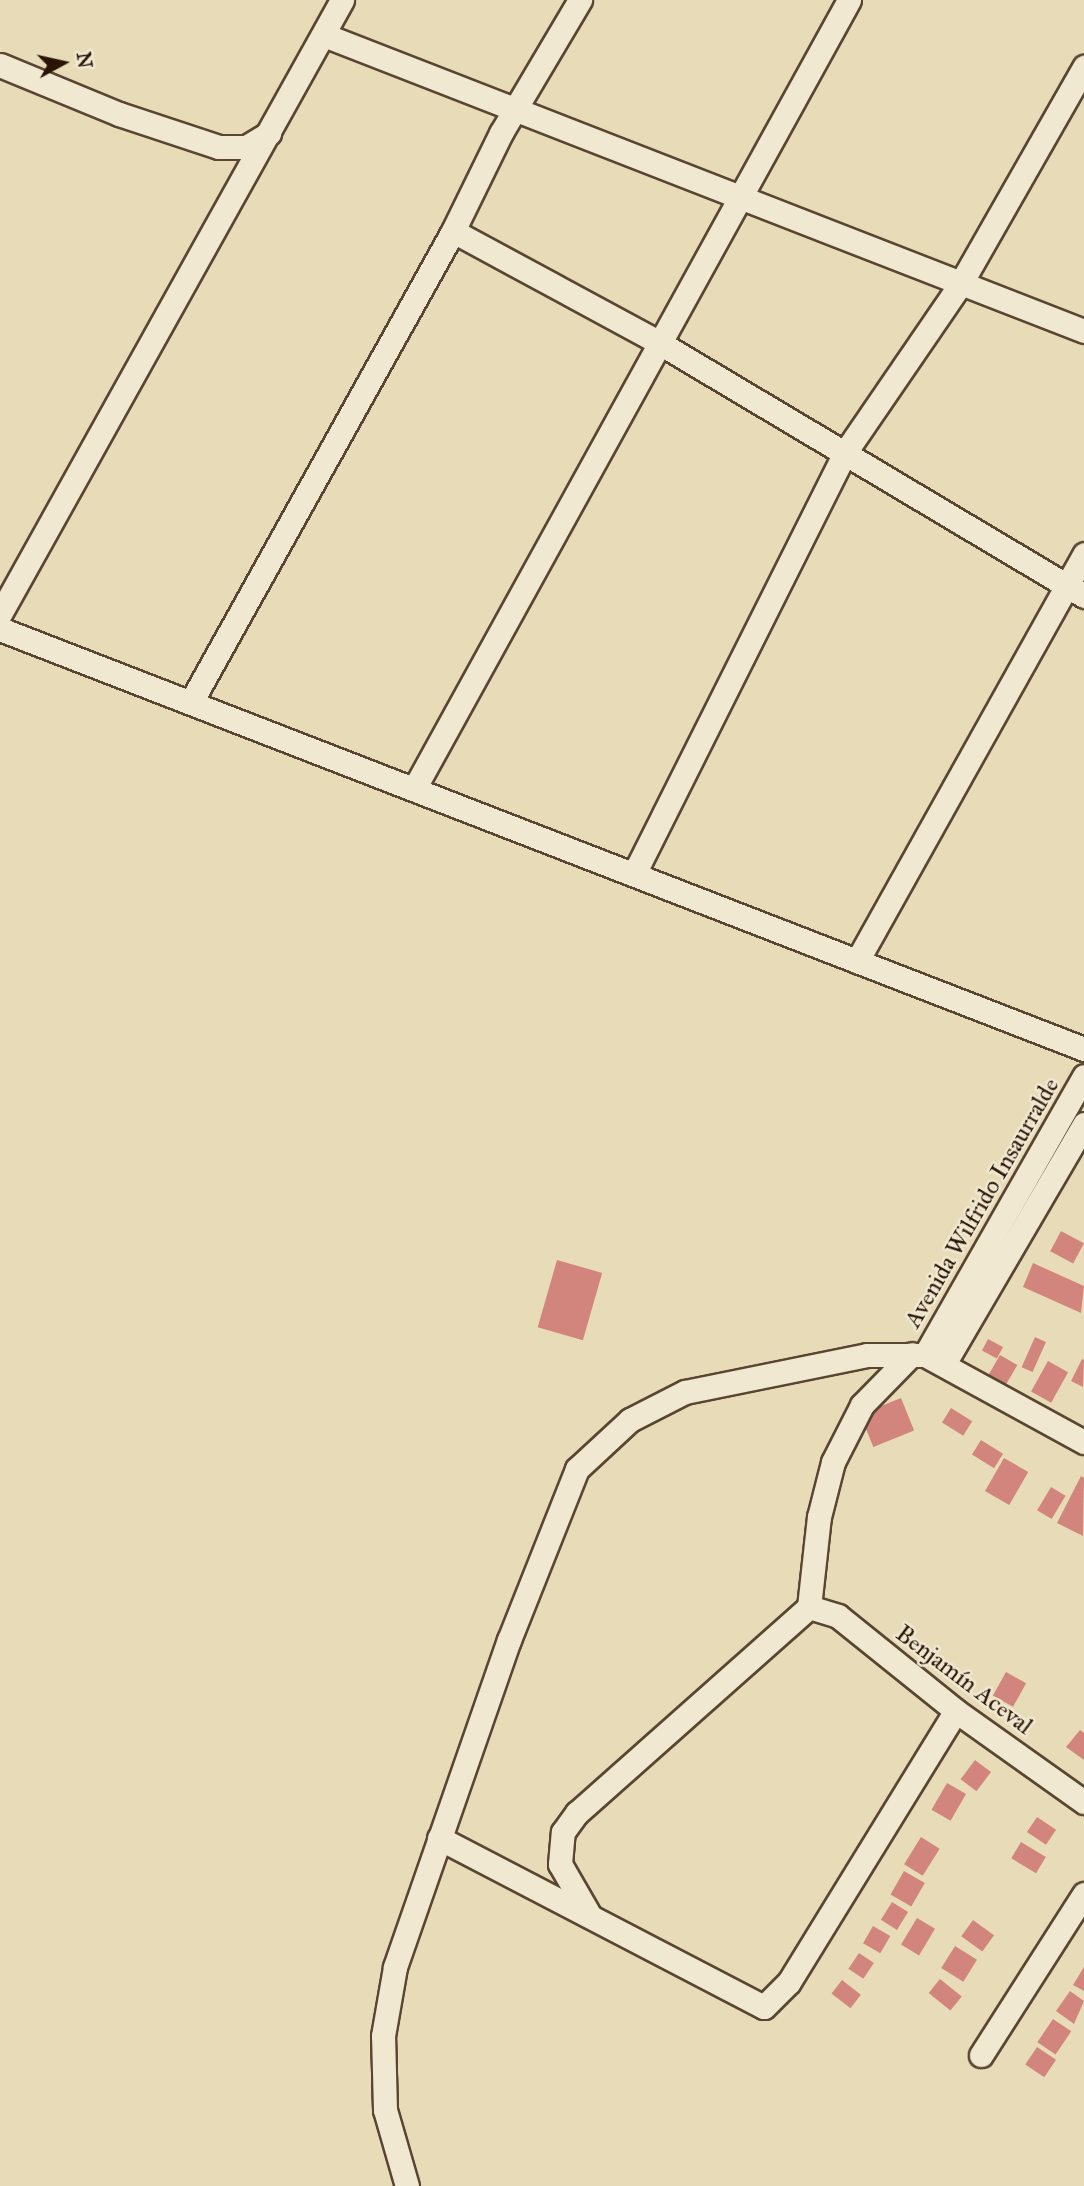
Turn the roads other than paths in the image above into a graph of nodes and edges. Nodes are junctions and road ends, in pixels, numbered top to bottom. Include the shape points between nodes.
1 (342, 0) edge
2 (580, 0) edge
3 (849, 0) edge
4 (324, 35) junction
5 (0, 65) edge
6 (1084, 67) edge
7 (516, 110) junction
8 (269, 133) junction
9 (740, 197) junction
10 (453, 231) junction
11 (961, 283) junction
12 (1084, 331) edge
13 (658, 342) junction
14 (844, 454) junction
15 (1084, 554) edge
16 (1075, 591) edge
17 (0, 614) edge
18 (0, 629) edge
19 (191, 702) junction
20 (414, 789) junction
21 (634, 874) junction
22 (857, 961) junction
23 (1084, 1049) edge
24 (1084, 1076) edge
25 (1084, 1124) edge
26 (927, 1358) junction
27 (1084, 1442) edge
28 (809, 1606) junction
29 (956, 1711) junction
30 (1084, 1802) edge
31 (439, 1838) junction
32 (1084, 1894) edge
33 (591, 1918) junction
34 (981, 2054) dead end
35 (407, 2186) edge

1 - 4 street
2 - 7 street
3 - 9 street
4 - 7 street
4 - 8 street
5 - 8 street via 195,141 246,147
6 - 11 street
7 - 9 street
7 - 10 street
8 - 17 street
9 - 11 street
9 - 13 street
10 - 13 street
10 - 19 street
11 - 12 street
11 - 14 street
13 - 14 street
13 - 20 street
14 - 16 street
14 - 21 street
15 - 16 street
16 - 22 street
18 - 19 street
19 - 20 street
20 - 21 street
21 - 22 street
22 - 23 street
24 - 26 street, Avenida Wilfrido Insaurralde
25 - 26 street, Avenida Wilfrido Insaurralde
26 - 27 street
26 - 28 street via 862,1405 833,1462 819,1517
26 - 31 street via 867,1355 685,1392 630,1420 578,1469 509,1640
28 - 29 street, Benjamín Aceval via 838,1616
28 - 33 street via 577,1813 563,1832 560,1864
29 - 30 street, Benjamín Aceval
29 - 33 street via 789,1982 764,2007
31 - 33 street
31 - 35 street via 395,1967 383,2036 385,2110
32 - 34 street

